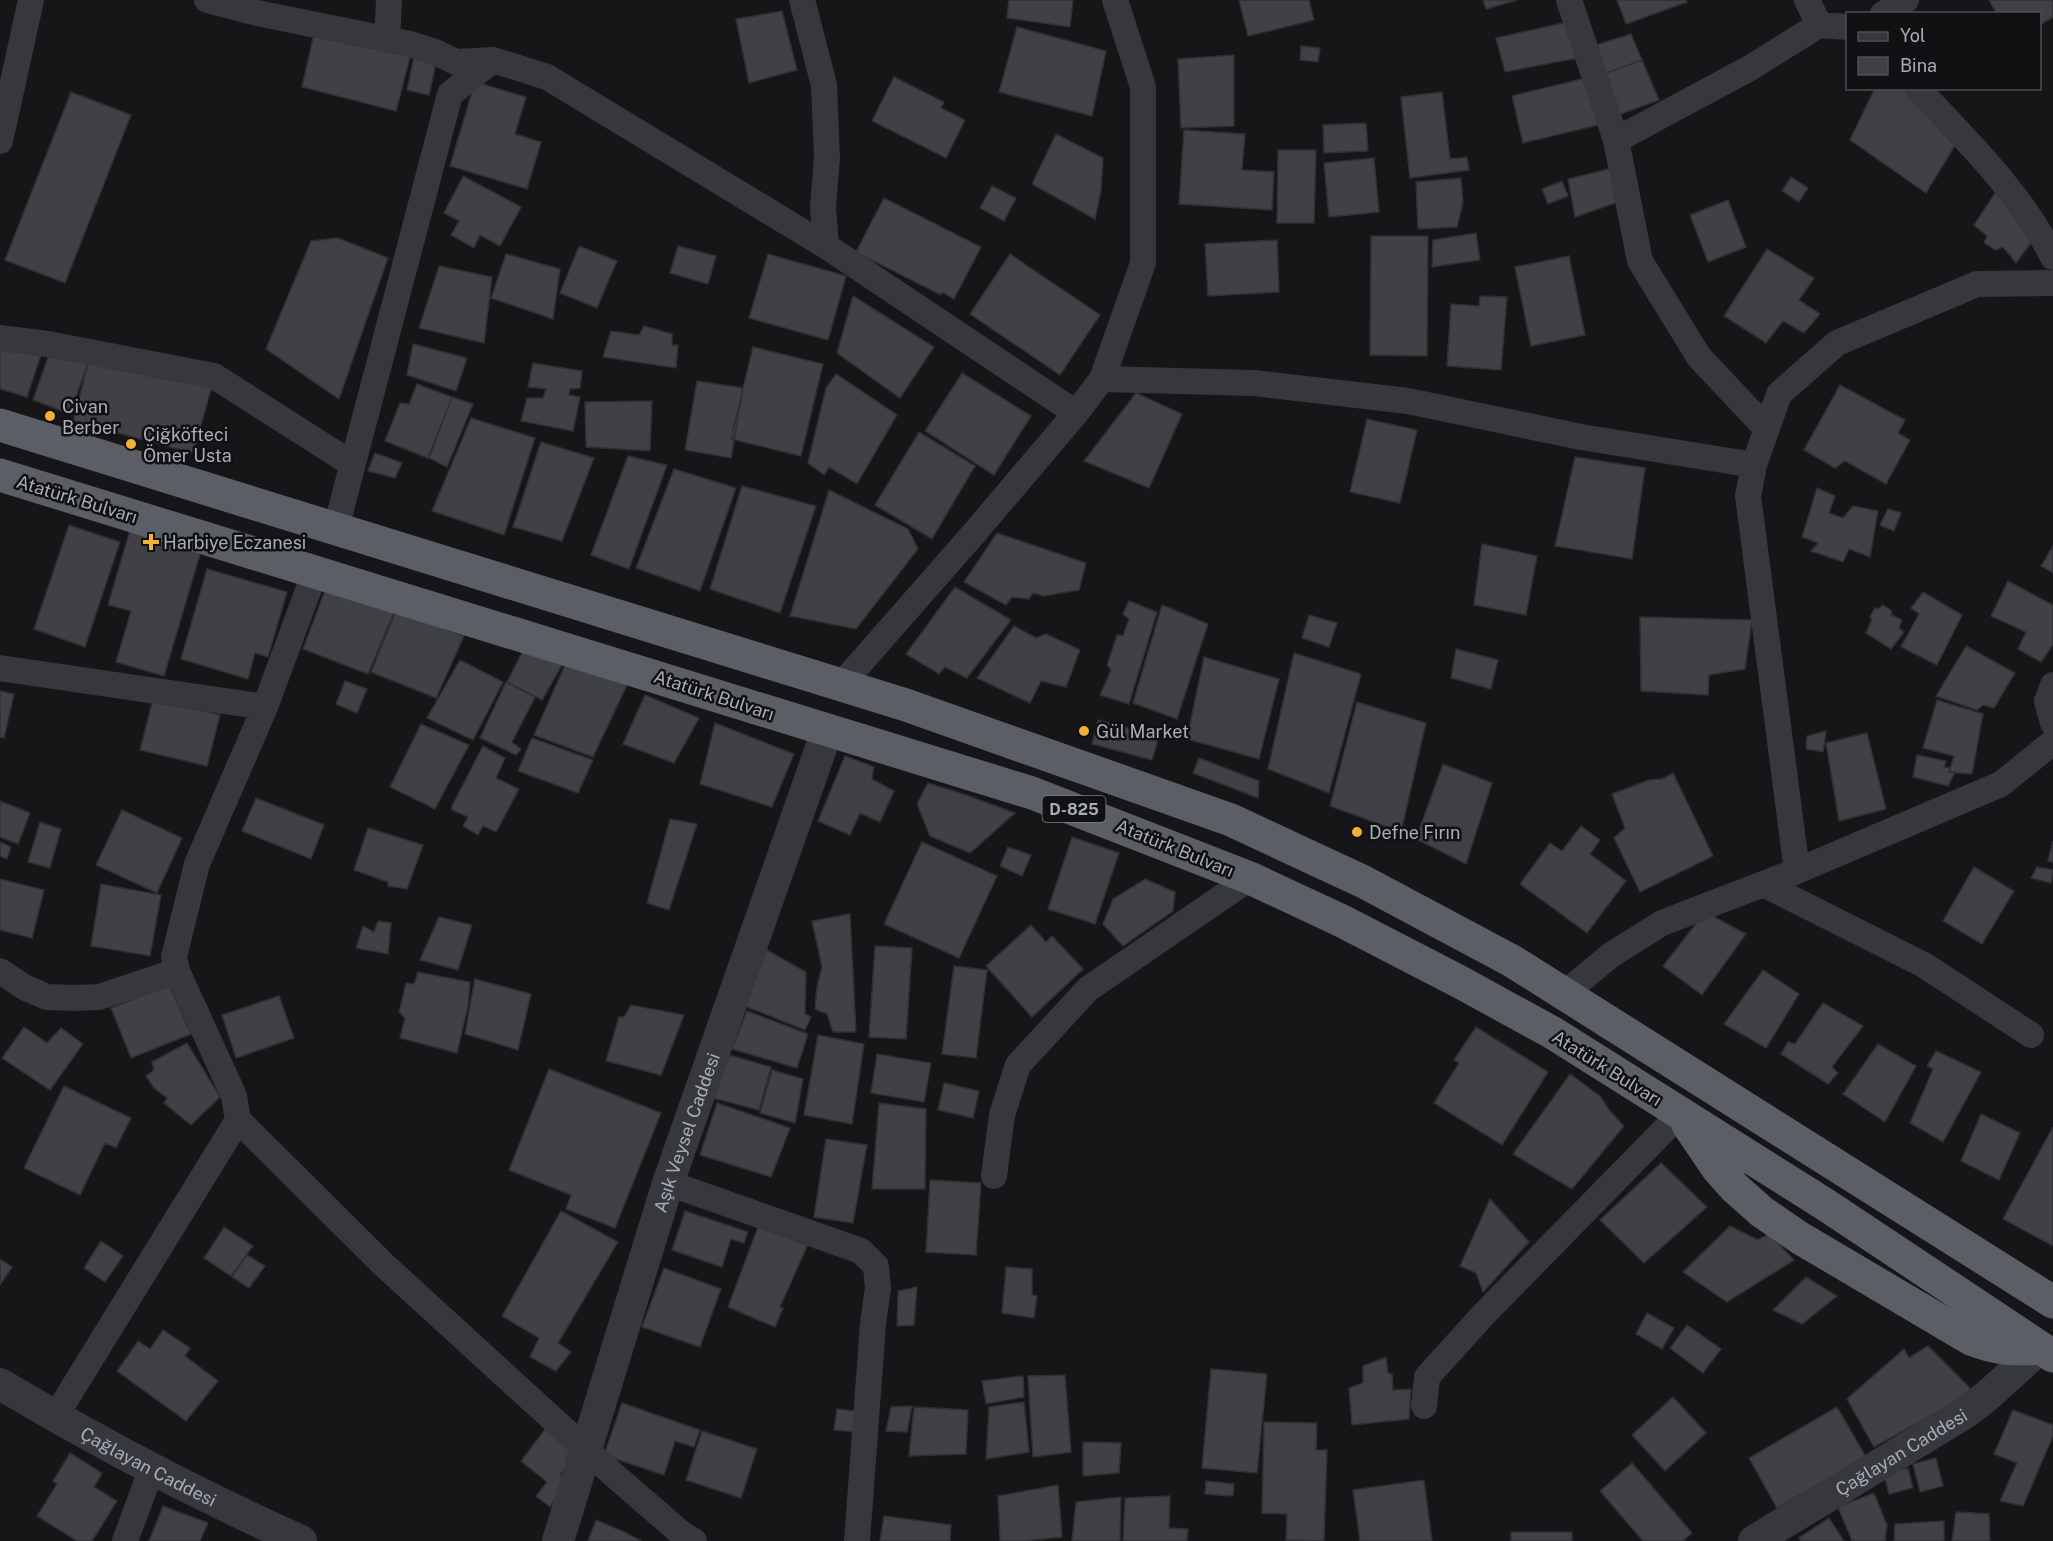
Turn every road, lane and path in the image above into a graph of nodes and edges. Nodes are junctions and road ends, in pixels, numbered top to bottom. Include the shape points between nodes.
1 (31, 0) edge
2 (207, 0) edge
3 (388, 0) edge
4 (802, 0) edge
5 (1116, 0) edge
6 (1569, 0) edge
7 (1807, 0) edge
8 (1906, 0) edge
9 (1886, 12) edge
10 (1819, 25) junction
11 (1846, 27) edge
12 (387, 40) junction
13 (493, 60) junction
14 (1919, 90) edge
15 (1616, 140) junction
16 (0, 141) edge
17 (826, 246) junction
18 (2053, 257) edge
19 (2053, 283) edge
20 (0, 338) edge
21 (1102, 379) junction
22 (1076, 413) junction
23 (0, 425) edge
24 (1766, 428) junction
25 (352, 464) junction
26 (1754, 465) junction
27 (0, 475) edge
28 (336, 528) junction
29 (315, 572) junction
30 (0, 668) edge
31 (841, 685) junction
32 (2053, 686) edge
33 (265, 707) junction
34 (2053, 723) edge
35 (826, 731) junction
36 (2053, 742) edge
37 (1225, 818) junction
38 (1208, 861) junction
39 (1797, 871) junction
40 (1250, 878) junction
41 (1762, 884) junction
42 (0, 971) edge
43 (177, 971) junction
44 (1565, 993) junction
45 (2031, 1035) dead end
46 (1680, 1113) junction
47 (238, 1120) junction
48 (994, 1176) dead end
49 (668, 1183) junction
50 (2053, 1302) edge
51 (2047, 1352) edge
52 (0, 1384) edge
53 (1424, 1406) dead end
54 (56, 1417) junction
55 (587, 1450) junction
56 (152, 1468) junction
57 (125, 1541) edge
58 (302, 1541) edge
59 (558, 1541) edge
60 (694, 1541) edge
61 (857, 1541) edge
62 (1754, 1541) edge

1 - 16 street
2 - 12 street
3 - 12 street
4 - 17 street via 824,85
5 - 21 street via 1143,87 1143,263
6 - 15 street
7 - 10 street
8 - 9 street
10 - 11 street
10 - 15 street via 1750,68
12 - 13 street via 410,44 456,62
13 - 17 street via 547,77
13 - 25 street via 450,94
14 - 18 street via 1998,175
15 - 24 street via 1640,261 1699,357
17 - 22 street
19 - 24 street via 1977,284 1837,343 1779,394
20 - 25 street via 214,376
21 - 22 street
21 - 26 street via 1254,383 1408,401 1581,437
22 - 31 street
23 - 28 highway, D-825
24 - 26 street
25 - 28 street
26 - 39 street via 1748,496
27 - 29 highway, Atatürk Bulvarı / D-825
28 - 29 highway
28 - 31 highway, D-825
29 - 33 street
29 - 35 highway, Atatürk Bulvarı / D-825
30 - 33 street
31 - 37 highway, D-825 via 917,708
32 - 34 street via 2047,701
33 - 43 street via 197,864 174,957
35 - 38 highway, Atatürk Bulvarı / D-825 via 1032,793
35 - 49 street, Aşık Veysel Caddesi
36 - 39 street via 2001,784
37 - 38 highway
37 - 44 highway, D-825 via 1364,882
38 - 40 highway, Atatürk Bulvarı / D-825
39 - 41 street
40 - 46 highway, Atatürk Bulvarı / D-825 via 1505,1006
40 - 48 street via 1088,989 1018,1065 1002,1115
41 - 44 street via 1662,923 1611,955
41 - 45 street via 1924,965
42 - 43 street via 47,997 74,998 99,997
43 - 47 street via 234,1096
44 - 50 highway, D-825
46 - 51 highway, Atatürk Bulvarı / D-825
46 - 53 street via 1427,1377
47 - 54 street
47 - 55 street via 384,1265
49 - 55 street, Aşık Veysel Caddesi
49 - 61 street via 861,1251 876,1266 878,1288
51 - 62 street, Çağlayan Caddesi via 1965,1413
52 - 54 street, Çağlayan Caddesi
54 - 56 street, Çağlayan Caddesi
55 - 59 street, Aşık Veysel Caddesi
55 - 60 street
56 - 57 street
56 - 58 street, Çağlayan Caddesi

